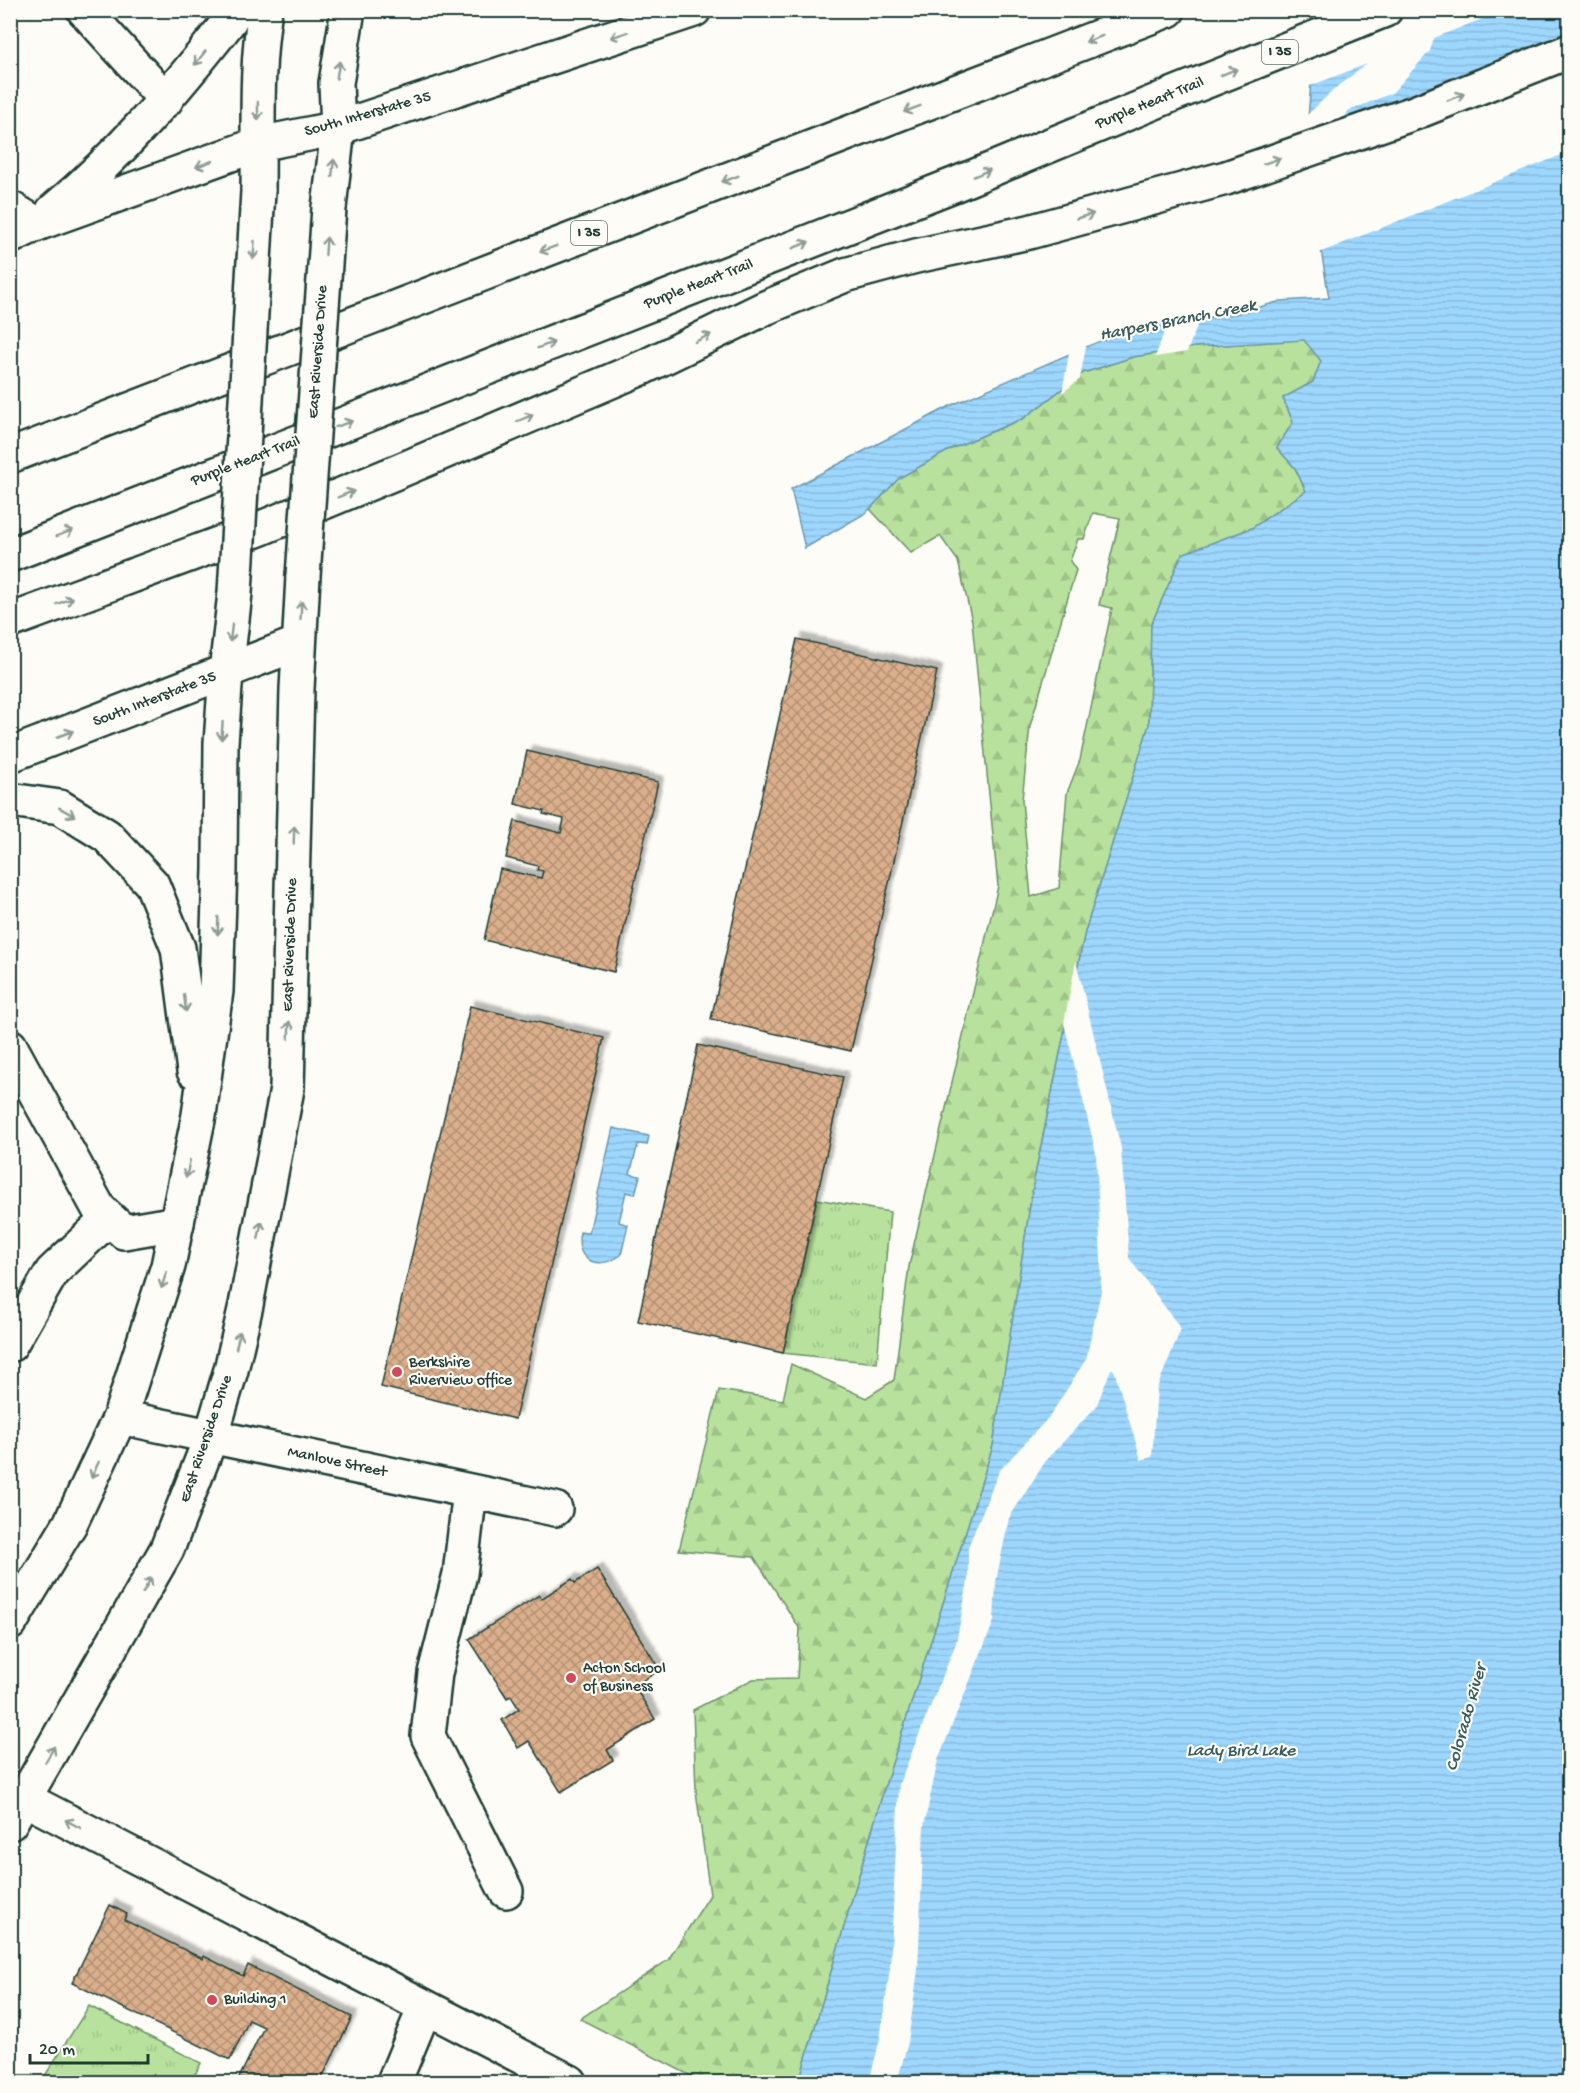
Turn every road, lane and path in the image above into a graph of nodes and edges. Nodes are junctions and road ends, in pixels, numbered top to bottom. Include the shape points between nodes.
1 (84, 10) edge
2 (235, 10) edge
3 (265, 10) edge
4 (348, 10) edge
5 (694, 10) edge
6 (1168, 10) edge
7 (1385, 10) edge
8 (1569, 51) edge
9 (166, 100) junction
10 (338, 128) junction
11 (259, 144) junction
12 (20, 223) edge
13 (10, 456) edge
14 (10, 555) edge
15 (10, 621) edge
16 (299, 643) junction
17 (226, 672) junction
18 (10, 755) edge
19 (10, 800) edge
20 (10, 1046) edge
21 (200, 1115) junction
22 (109, 1218) junction
23 (177, 1223) junction
24 (10, 1345) edge
25 (120, 1417) junction
26 (211, 1437) junction
27 (470, 1491) junction
28 (555, 1509) dead end
29 (10, 1623) edge
30 (18, 1811) edge
31 (506, 1891) dead end
32 (425, 2007) junction
33 (394, 2082) edge
34 (570, 2082) edge

1 - 9 main road
2 -> 9 main road
3 -> 11 main road via 260,38
10 -> 4 main road, East Riverside Drive via 336,83
5 -> 10 main road, South Interstate 35
6 -> 13 main road, I 35
14 -> 7 main road, Purple Heart Trail / I 35 via 912,202
15 -> 8 main road via 259,529 378,480 644,367 765,308 845,275 1029,232 1226,178 1414,113
9 - 12 main road via 118,153
10 - 11 main road, South Interstate 35
16 -> 10 main road, East Riverside Drive, bridge
11 -> 12 main road, South Interstate 35
11 -> 17 main road, bridge via 235,593
16 - 17 main road, South Interstate 35
26 -> 16 main road, East Riverside Drive via 246,1305 287,1089
18 -> 17 main road, South Interstate 35
17 -> 21 main road via 216,991
19 -> 21 main road via 60,807 107,836 153,884 178,948
20 - 22 main road via 99,1209
21 -> 23 main road
22 - 23 main road via 124,1232
22 - 24 main road via 52,1272
23 -> 25 main road via 165,1277
25 - 26 main road, Manlove Street
25 -> 29 main road via 70,1524
26 - 27 main road, Manlove Street
30 -> 26 main road, East Riverside Drive via 167,1549
27 - 28 main road, Manlove Street
27 - 31 main road via 460,1574 435,1673 428,1736
32 -> 30 main road via 121,1850
32 - 33 main road
32 - 34 main road

